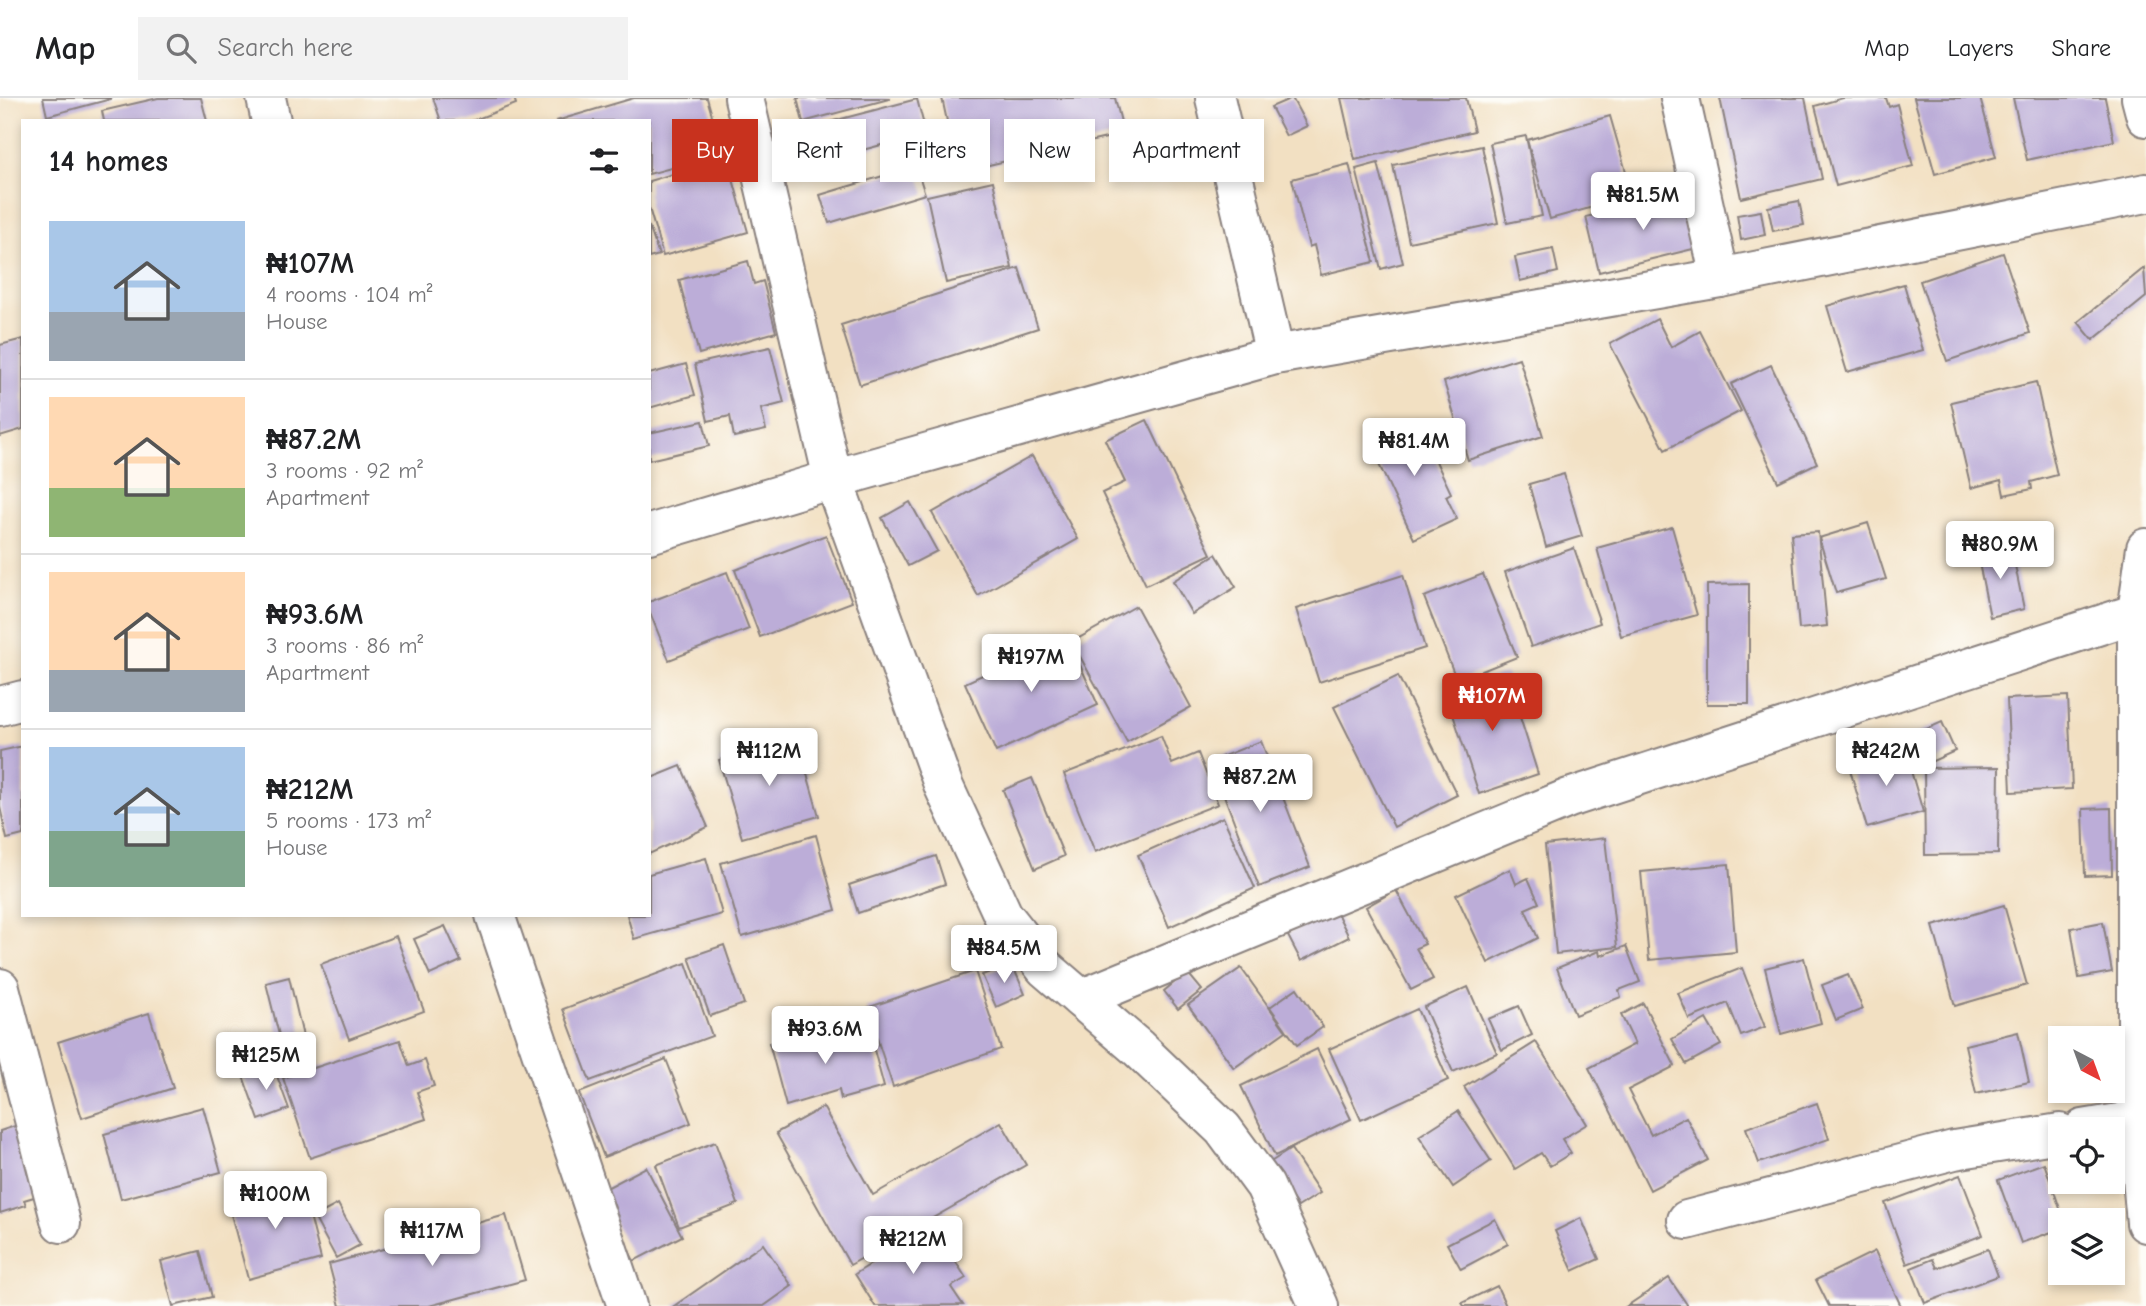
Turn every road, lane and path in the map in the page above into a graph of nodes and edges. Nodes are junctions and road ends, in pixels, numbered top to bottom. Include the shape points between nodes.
1 (266, 98) edge
2 (744, 98) edge
3 (1215, 98) edge
4 (1680, 98) edge
5 (2141, 98) edge
6 (2146, 117) edge
7 (271, 119) edge
8 (2146, 193) edge
9 (1720, 278) junction
10 (1275, 355) junction
11 (833, 479) junction
12 (651, 533) edge
13 (2146, 548) edge
14 (2137, 613) junction
15 (21, 701) edge
16 (0, 706) edge
17 (496, 917) edge
18 (0, 988) edge
19 (1082, 999) junction
20 (2137, 1120) junction
21 (2125, 1122) edge
22 (2048, 1135) edge
23 (1688, 1220) dead end
24 (61, 1223) dead end
25 (2146, 1223) edge
26 (627, 1306) edge
27 (1320, 1306) edge

1 - 7 street
2 - 11 street
3 - 10 street
4 - 9 street
5 - 6 street
8 - 9 street
9 - 10 street
10 - 11 street
11 - 12 street
11 - 19 street via 944,787 1003,915 1045,968
13 - 14 street
14 - 19 street via 1569,798
14 - 20 street
15 - 16 street
17 - 26 street
18 - 24 street
19 - 27 street via 1223,1129 1265,1185
20 - 21 street
20 - 25 street
22 - 23 street via 1954,1150

